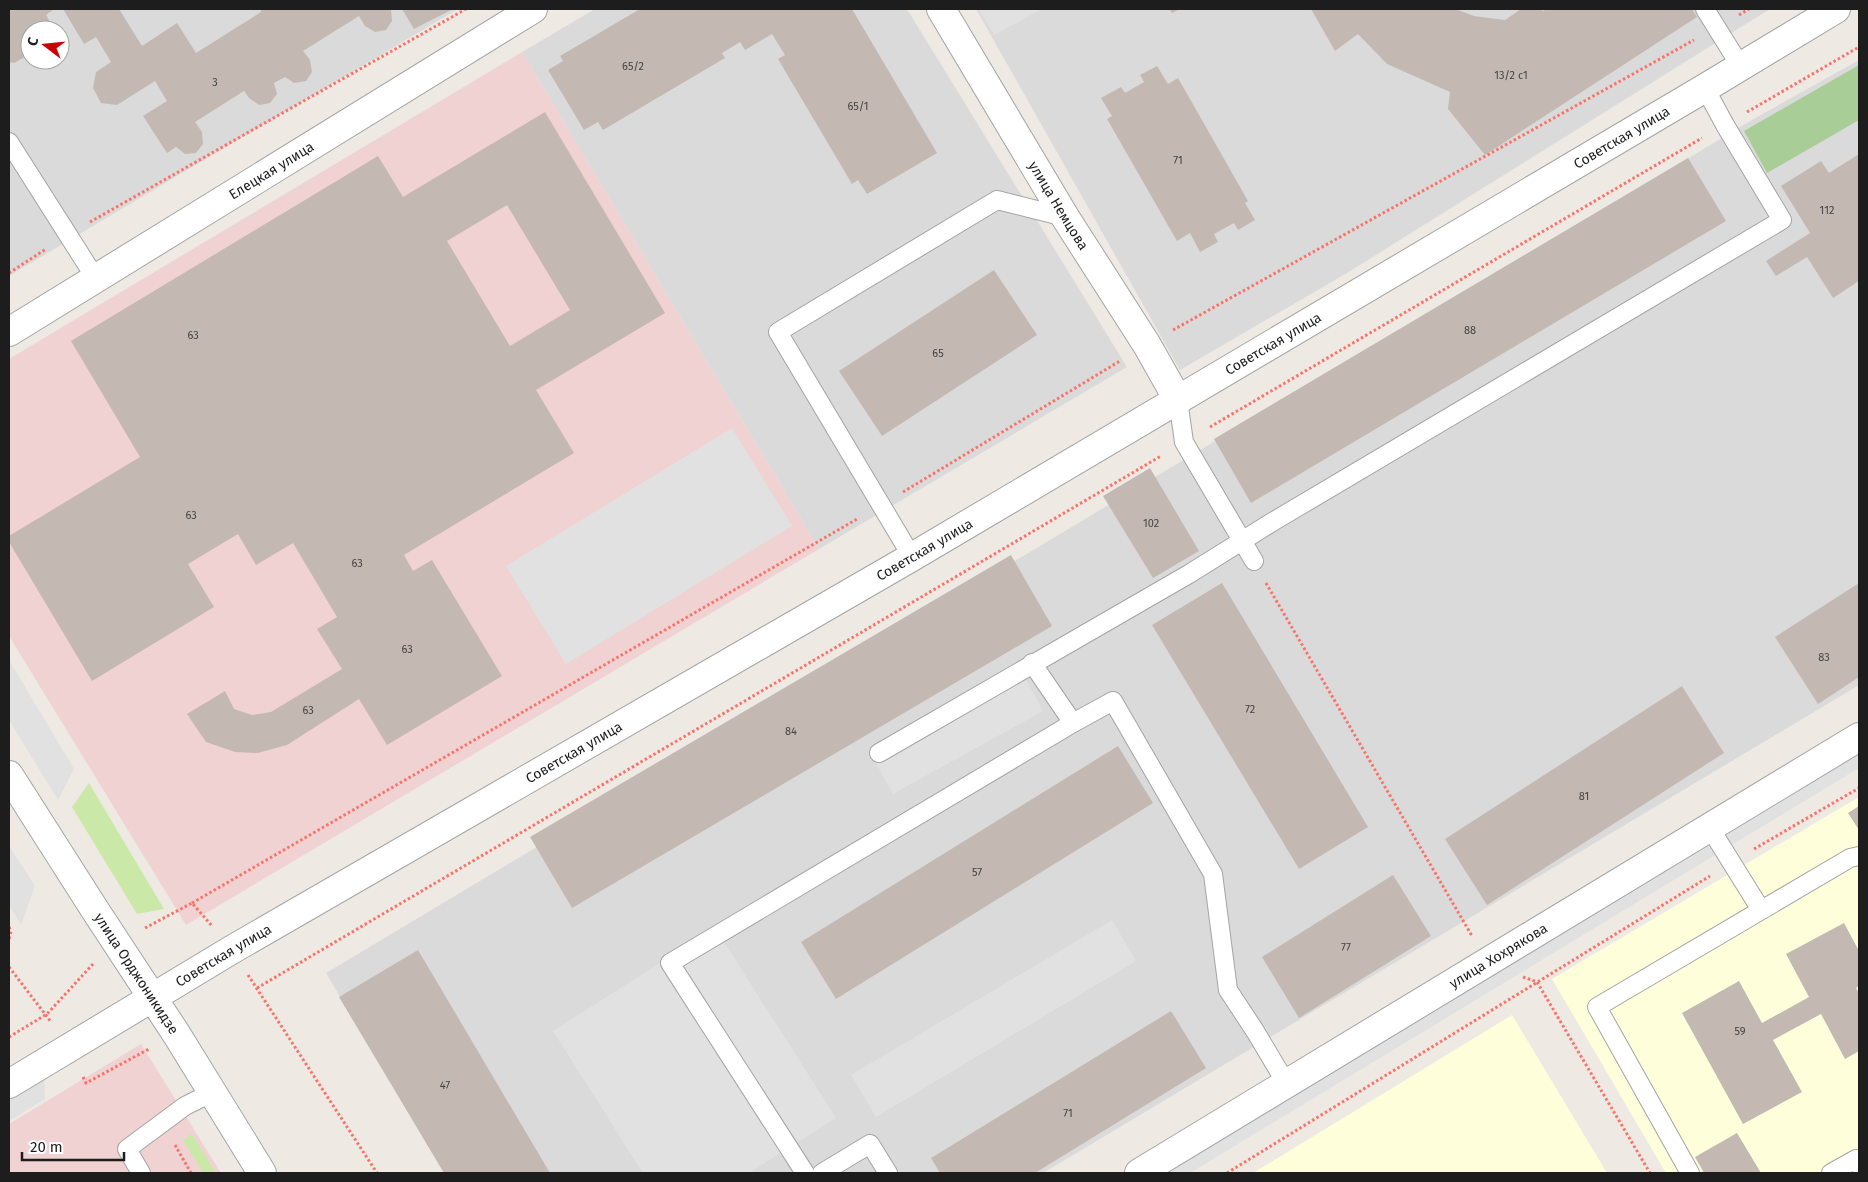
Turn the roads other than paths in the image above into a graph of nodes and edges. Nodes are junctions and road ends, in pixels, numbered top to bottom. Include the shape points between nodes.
1 (533, 9) edge
2 (941, 9) edge
3 (1704, 9) edge
4 (1836, 9) edge
5 (1741, 67) junction
6 (1705, 88) junction
7 (9, 142) edge
8 (1065, 217) junction
9 (96, 278) junction
10 (9, 332) edge
11 (1178, 400) junction
12 (1242, 541) junction
13 (912, 557) junction
14 (1254, 561) road end
15 (1032, 663) junction
16 (1073, 723) junction
17 (1859, 737) edge
18 (878, 753) dead end
19 (9, 775) edge
20 (1710, 828) junction
21 (1859, 856) edge
22 (1761, 910) junction
23 (154, 998) junction
24 (1286, 1083) junction
25 (9, 1084) edge
26 (212, 1092) junction
27 (1859, 1166) edge
28 (141, 1173) edge
29 (262, 1173) edge
30 (805, 1173) edge
31 (822, 1173) edge
32 (888, 1173) edge
33 (1138, 1173) edge
34 (1690, 1173) edge
35 (1831, 1173) edge

1 - 9 street, Елецкая улица
2 - 8 street, улица Немцова
3 - 5 lane
4 - 5 street, Советская улица
5 - 6 street, Советская улица
6 - 11 street, Советская улица
6 - 12 lane via 1782,220
7 - 9 lane
8 - 11 street, улица Немцова via 1147,345
8 - 13 lane via 997,200 778,332
9 - 10 street, Елецкая улица
11 - 12 lane via 1184,442
11 - 13 street, Советская улица
12 - 14 lane
12 - 15 lane
13 - 23 street, Советская улица via 233,949
15 - 16 lane
15 - 18 lane
16 - 24 lane via 1113,701 1213,874 1228,990
16 - 30 lane via 670,962
17 - 20 street, улица Хохрякова
19 - 23 street, улица Орджоникидзе
20 - 22 lane
20 - 24 street, улица Хохрякова
21 - 22 lane via 1850,858
22 - 34 lane via 1597,1007
23 - 25 street, Советская улица
23 - 26 street, улица Орджоникидзе
24 - 33 street, улица Хохрякова
26 - 28 lane via 185,1106 127,1150
26 - 29 street, улица Орджоникидзе
27 - 35 lane via 1856,1159
31 - 32 lane via 870,1144

